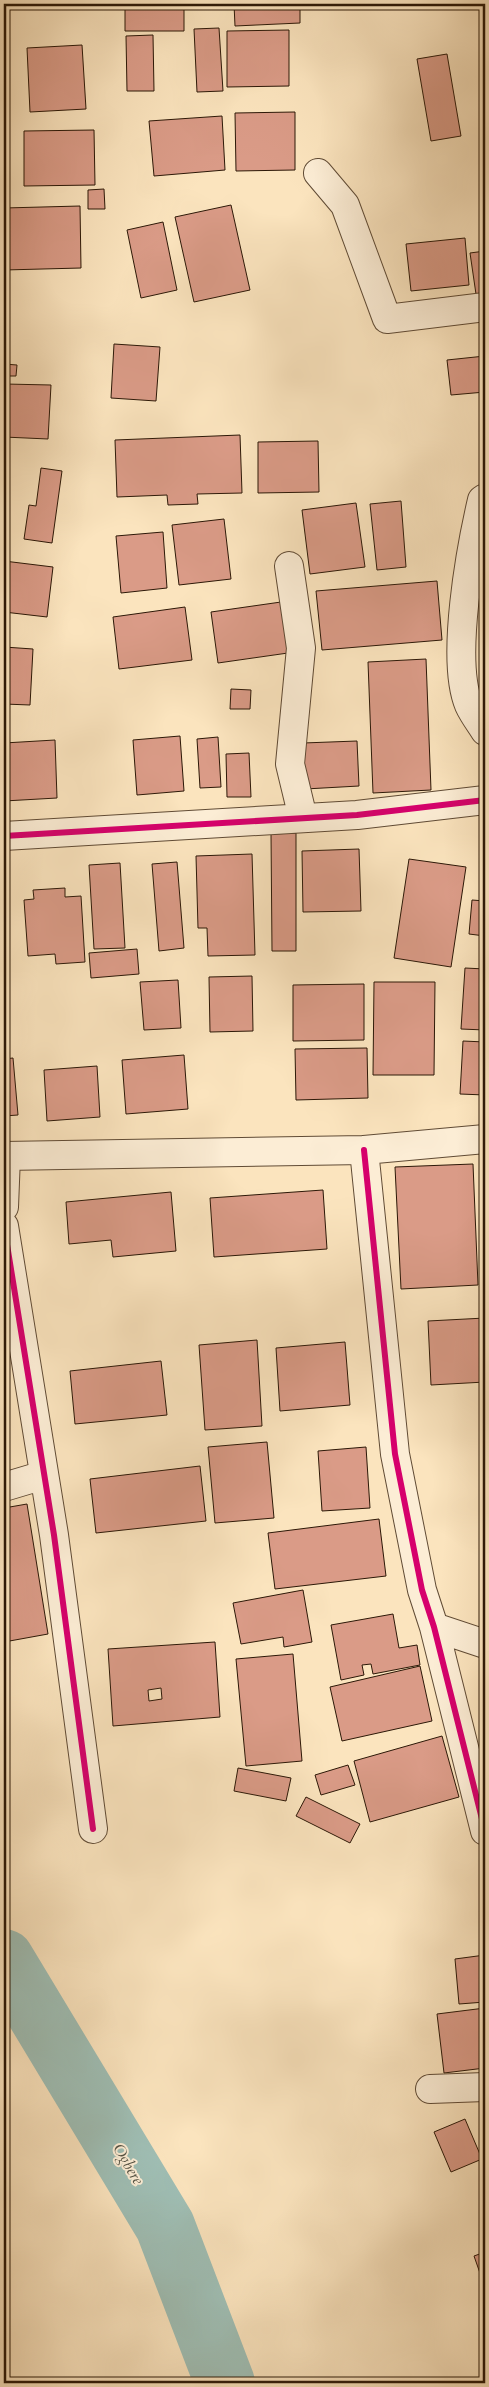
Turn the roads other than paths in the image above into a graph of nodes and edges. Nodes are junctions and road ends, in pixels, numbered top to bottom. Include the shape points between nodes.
1 (318, 173) dead end
2 (485, 307) edge
3 (485, 498) edge
4 (289, 566) dead end
5 (485, 731) edge
6 (485, 800) edge
7 (303, 818) junction
8 (4, 836) edge
9 (485, 1138) edge
10 (364, 1150) junction
11 (5, 1156) edge
12 (4, 1207) edge
13 (4, 1226) edge
14 (44, 1475) junction
15 (4, 1487) edge
16 (434, 1626) junction
17 (485, 1644) edge
18 (93, 1829) dead end
19 (485, 1831) edge
20 (485, 2088) edge
21 (430, 2089) dead end

1 - 2 street via 345,205 387,320
3 - 5 street via 476,525 463,610 463,675 469,704
4 - 7 street via 301,648 290,764
6 - 7 street
7 - 8 street
9 - 10 street
10 - 11 street
10 - 16 street via 395,1454 422,1590
11 - 12 street
13 - 14 street
14 - 15 street
14 - 18 street
16 - 17 street
16 - 19 street
20 - 21 street

